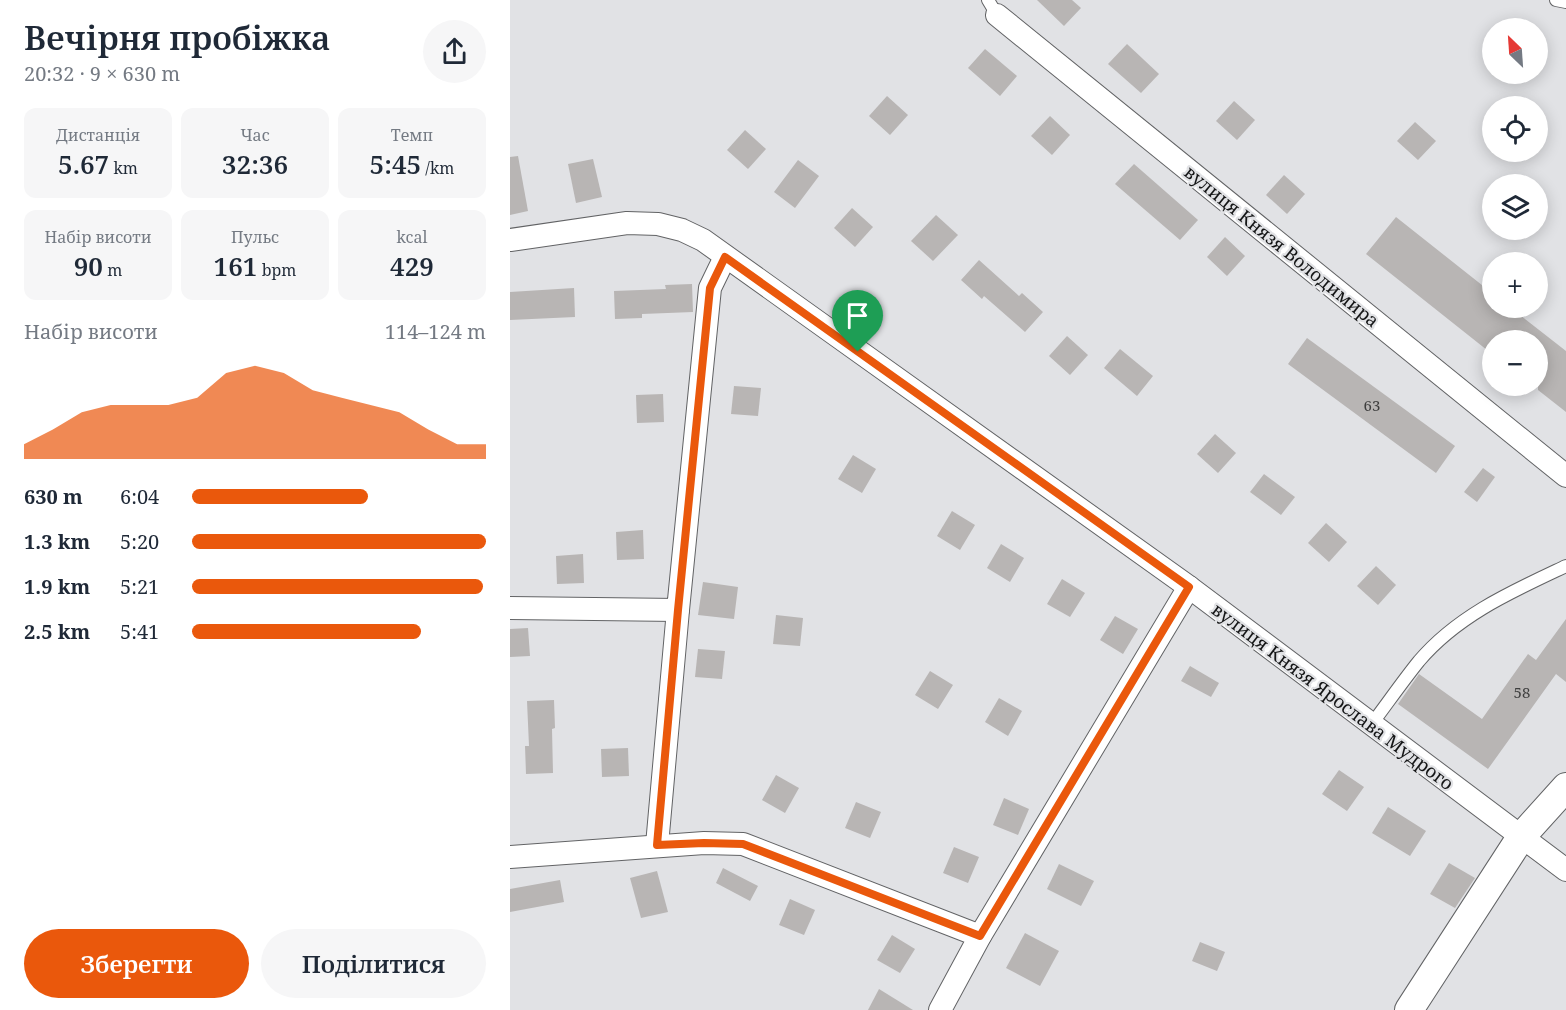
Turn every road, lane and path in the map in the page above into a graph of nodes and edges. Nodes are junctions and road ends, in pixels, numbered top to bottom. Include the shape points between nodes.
1 (1556, 0) edge
2 (1566, 2) edge
3 (993, 8) edge
4 (510, 240) edge
5 (725, 257) junction
6 (1566, 476) edge
7 (1566, 566) edge
8 (1189, 587) junction
9 (510, 608) edge
10 (678, 610) junction
11 (1371, 725) junction
12 (1566, 787) edge
13 (1521, 837) junction
14 (657, 845) junction
15 (510, 857) edge
16 (1566, 870) edge
17 (980, 936) junction
18 (940, 1010) edge
19 (1409, 1010) edge

1 - 2 lane
3 - 6 street, вулиця Князя Володимира
4 - 5 street, вулиця Князя Ярослава Мудрого via 627,223 658,224 703,240
5 - 8 street, вулиця Князя Ярослава Мудрого
5 - 10 street via 710,288
7 - 11 lane via 1473,613 1420,660
8 - 11 street, вулиця Князя Ярослава Мудрого
8 - 17 street
9 - 10 street
10 - 14 street
11 - 13 street, вулиця Князя Ярослава Мудрого
12 - 13 street
13 - 16 street, вулиця Князя Ярослава Мудрого
13 - 19 street
14 - 15 street
14 - 17 street via 743,844
17 - 18 street

